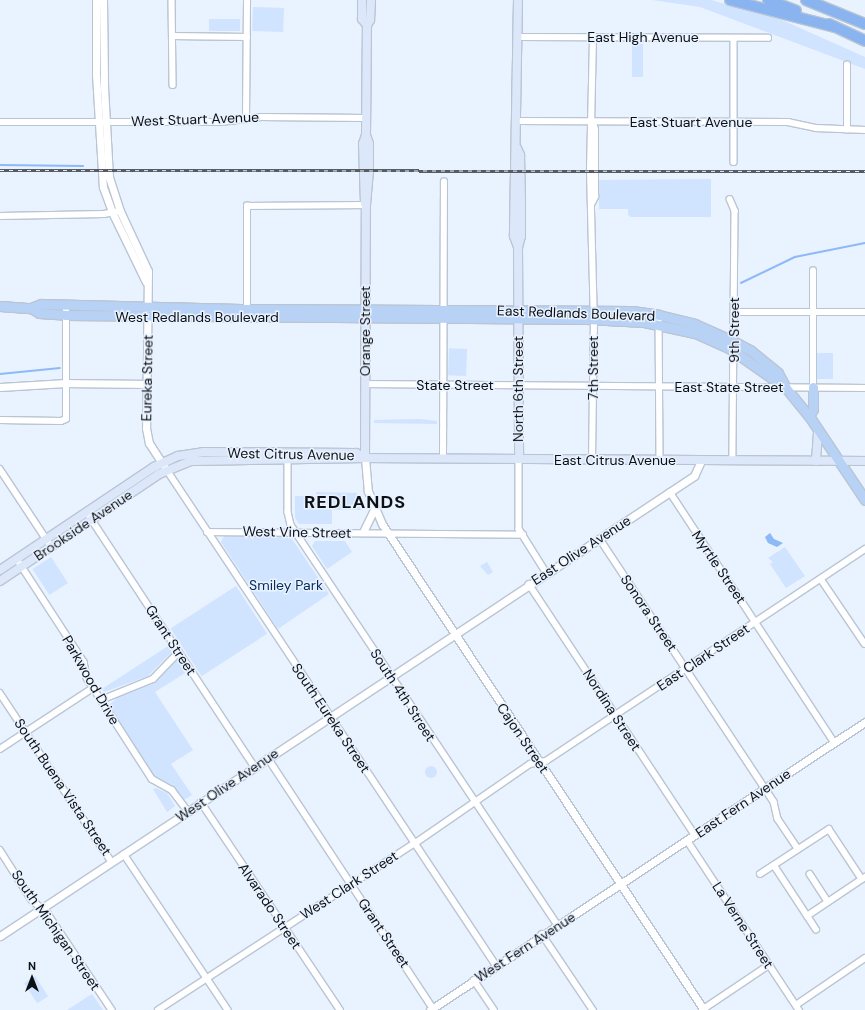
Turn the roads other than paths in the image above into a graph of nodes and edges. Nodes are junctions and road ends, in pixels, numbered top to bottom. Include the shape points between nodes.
1 (96, 0) edge
2 (104, 0) edge
3 (172, 0) edge
4 (247, 0) edge
5 (362, 0) edge
6 (371, 0) edge
7 (518, 0) edge
8 (730, 0) edge
9 (768, 0) edge
10 (806, 0) edge
11 (865, 24) edge
12 (367, 25) junction
13 (835, 27) junction
14 (172, 36) junction
15 (247, 37) junction
16 (518, 37) junction
17 (593, 37) junction
18 (734, 38) junction
19 (768, 38) dead end
20 (865, 41) edge
21 (847, 65) dead end
22 (172, 85) dead end
23 (246, 118) junction
24 (366, 118) junction
25 (0, 122) edge
26 (99, 122) junction
27 (107, 122) junction
28 (517, 122) junction
29 (592, 122) junction
30 (734, 122) junction
31 (847, 130) junction
32 (865, 130) edge
33 (734, 162) dead end
34 (444, 182) dead end
35 (730, 199) dead end
36 (366, 205) junction
37 (116, 212) junction
38 (0, 216) edge
39 (813, 271) dead end
40 (0, 306) edge
41 (66, 306) junction
42 (31, 308) junction
43 (147, 312) junction
44 (734, 312) junction
45 (814, 312) junction
46 (865, 312) edge
47 (247, 313) junction
48 (366, 314) junction
49 (443, 314) junction
50 (66, 315) junction
51 (518, 315) junction
52 (593, 315) junction
53 (659, 319) junction
54 (734, 346) junction
55 (66, 383) junction
56 (147, 384) junction
57 (365, 384) junction
58 (443, 385) junction
59 (518, 385) junction
60 (594, 386) junction
61 (659, 386) junction
62 (0, 387) edge
63 (734, 387) junction
64 (813, 387) junction
65 (786, 388) junction
66 (865, 388) edge
67 (809, 416) junction
68 (0, 420) edge
69 (818, 430) junction
70 (288, 456) junction
71 (365, 458) junction
72 (443, 459) junction
73 (518, 459) junction
74 (592, 460) junction
75 (660, 460) junction
76 (701, 461) junction
77 (733, 461) junction
78 (816, 461) junction
79 (840, 461) junction
80 (865, 461) edge
81 (164, 466) junction
82 (0, 469) edge
83 (670, 492) junction
84 (865, 500) edge
85 (374, 508) junction
86 (89, 517) junction
87 (207, 532) junction
88 (295, 532) junction
89 (364, 532) junction
90 (388, 533) junction
91 (522, 535) junction
92 (600, 539) junction
93 (49, 543) junction
94 (865, 549) edge
95 (19, 563) junction
96 (0, 570) edge
97 (546, 572) junction
98 (821, 579) junction
99 (0, 581) edge
100 (529, 584) junction
101 (756, 622) junction
102 (454, 635) junction
103 (865, 644) edge
104 (179, 652) junction
105 (685, 668) junction
106 (391, 677) junction
107 (93, 688) junction
108 (0, 693) edge
109 (101, 700) junction
110 (616, 715) junction
111 (330, 717) junction
112 (865, 722) edge
113 (26, 732) junction
114 (834, 742) junction
115 (0, 749) edge
116 (268, 758) junction
117 (539, 762) junction
118 (255, 767) junction
119 (765, 788) junction
120 (201, 802) junction
121 (473, 802) junction
122 (188, 811) junction
123 (695, 835) junction
124 (687, 840) junction
125 (414, 844) junction
126 (798, 849) junction
127 (0, 850) edge
128 (124, 854) junction
129 (112, 862) junction
130 (774, 865) junction
131 (760, 874) dead end
132 (810, 874) dead end
133 (863, 878) edge
134 (350, 883) junction
135 (621, 885) junction
136 (828, 902) junction
137 (42, 908) junction
138 (807, 916) junction
139 (557, 924) junction
140 (284, 927) junction
141 (816, 929) dead end
142 (542, 934) junction
143 (0, 936) edge
144 (865, 958) edge
145 (496, 965) junction
146 (769, 965) junction
147 (207, 978) junction
148 (474, 980) junction
149 (798, 1008) edge
150 (432, 1009) edge
151 (112, 1010) edge
152 (158, 1010) edge
153 (228, 1010) edge
154 (340, 1010) edge
155 (494, 1010) edge
156 (593, 1010) edge
157 (703, 1010) edge

1 - 26 street, Eureka Street
2 - 27 street, Eureka Street
3 - 14 street
4 - 15 street
5 - 12 main road, Orange Street via 362,19
6 - 12 main road, Orange Street via 370,20
7 - 16 main road, North 6th Street
8 - 13 highway
9 - 13 highway
10 - 11 highway
12 - 24 main road, Orange Street
13 - 20 highway
14 - 15 street
14 - 22 street
15 - 23 street
16 - 17 street, East High Avenue
16 - 28 main road, North 6th Street
17 - 18 street, East High Avenue
17 - 29 street, 7th Street
18 - 19 street, East High Avenue
18 - 30 street
21 - 31 street
23 - 24 street, West Stuart Avenue
23 - 27 street, West Stuart Avenue via 220,122
24 - 36 main road, Orange Street via 363,144 363,197
25 - 26 street, West Stuart Avenue
26 - 27 street, West Stuart Avenue
26 - 37 street, Eureka Street via 101,177
27 - 37 street, Eureka Street via 109,177
28 - 29 street, East Stuart Avenue
28 - 51 main road, North 6th Street via 517,148 521,170
29 - 30 street, East Stuart Avenue
29 - 52 street, 7th Street via 595,137 595,197 592,203
30 - 31 street, East Stuart Avenue via 794,122 816,128
30 - 33 street
31 - 32 street, East Stuart Avenue
34 - 49 street
35 - 44 street, 9th Street via 735,211
36 - 47 street via 249,204 246,209
36 - 48 main road, Orange Street
37 - 38 street
37 - 43 street, Eureka Street via 146,282
39 - 45 street
40 - 42 main road, West Redlands Boulevard
41 - 42 main road, West Redlands Boulevard via 41,304
41 - 43 main road, West Redlands Boulevard
41 - 50 street
42 - 50 main road, West Redlands Boulevard via 39,313
43 - 47 main road, West Redlands Boulevard
43 - 50 main road, West Redlands Boulevard
43 - 56 street, Eureka Street
44 - 45 street
44 - 54 street, 9th Street
45 - 46 street
45 - 64 street
47 - 48 main road, West Redlands Boulevard
48 - 49 main road, East Redlands Boulevard
48 - 57 main road, Orange Street
49 - 51 main road, East Redlands Boulevard
49 - 58 street
50 - 55 street
51 - 52 main road, East Redlands Boulevard
51 - 59 main road, North 6th Street
52 - 53 main road, East Redlands Boulevard
52 - 60 street, 7th Street
53 - 54 main road, East Redlands Boulevard
53 - 61 street
54 - 63 street, 9th Street
54 - 65 main road, East Redlands Boulevard
55 - 56 street
55 - 62 street
55 - 68 street via 66,418 61,421
56 - 81 street, Eureka Street via 148,437
57 - 58 street, State Street
57 - 71 main road, Orange Street
58 - 59 street, State Street
58 - 72 street
59 - 60 street, State Street
59 - 73 main road, North 6th Street
60 - 61 street, East State Street
60 - 74 street, 7th Street
61 - 63 street, East State Street
61 - 75 street
63 - 65 street, East State Street
63 - 77 street, 9th Street
64 - 65 street, East State Street
64 - 66 street, East State Street
64 - 67 main road via 813,408
65 - 67 main road, East Redlands Boulevard
67 - 69 main road, East Redlands Boulevard
69 - 78 main road
69 - 79 main road, East Redlands Boulevard
70 - 71 main road, West Citrus Avenue
70 - 81 main road, West Citrus Avenue via 196,452
70 - 88 street, South 4th Street via 288,512
71 - 72 main road, East Citrus Avenue
71 - 85 street, Cajon Street via 366,479
72 - 73 main road, East Citrus Avenue
73 - 74 main road, East Citrus Avenue
73 - 91 street via 518,527
74 - 75 main road, East Citrus Avenue
75 - 76 main road, East Citrus Avenue
76 - 77 main road, East Citrus Avenue
76 - 83 street, East Olive Avenue via 694,476
77 - 78 main road, East Citrus Avenue
78 - 79 main road, East Citrus Avenue
79 - 80 main road, East Citrus Avenue
79 - 84 main road, East Redlands Boulevard
81 - 86 main road, Brookside Avenue
81 - 87 street, South Eureka Street
82 - 93 street
83 - 92 street, East Olive Avenue
83 - 101 street, Myrtle Street
85 - 89 street
85 - 90 street, Cajon Street
86 - 93 main road, Brookside Avenue
86 - 104 street, Grant Street
87 - 88 street, West Vine Street
87 - 111 street, South Eureka Street
88 - 89 street, West Vine Street
88 - 106 street, South 4th Street
89 - 90 street, West Vine Street
90 - 91 street, West Vine Street
90 - 102 street, Cajon Street
91 - 97 street
92 - 97 street, East Olive Avenue
92 - 105 street, Sonora Street
93 - 95 main road, Brookside Avenue
94 - 98 street, East Clark Street
95 - 96 main road, Brookside Avenue
95 - 99 main road, Brookside Avenue
95 - 107 street, Parkwood Drive via 84,662 87,678
97 - 100 street, East Olive Avenue
98 - 101 street, East Clark Street
98 - 103 street
100 - 102 street, East Olive Avenue
100 - 110 street, Nordina Street
101 - 105 street, East Clark Street
101 - 114 street, Myrtle Street
102 - 106 street, West Olive Avenue
102 - 117 street, Cajon Street
104 - 109 street via 153,679
104 - 118 street, Grant Street
105 - 110 street, East Clark Street
105 - 119 street, Sonora Street
106 - 111 street, West Olive Avenue
106 - 121 street, South 4th Street
107 - 109 street, Parkwood Drive
107 - 113 street
108 - 113 street, South Buena Vista Street
109 - 122 street, Parkwood Drive via 152,779 172,790
110 - 117 street, East Clark Street via 546,761
110 - 123 street, Nordina Street
111 - 116 street, West Olive Avenue
111 - 125 street, South Eureka Street
112 - 114 street, East Fern Avenue
113 - 115 street
113 - 129 street, South Buena Vista Street
114 - 119 street, East Fern Avenue
116 - 118 street, West Olive Avenue
116 - 134 street, Grant Street
117 - 121 street, West Clark Street via 530,764
117 - 135 street, Cajon Street
118 - 120 street, West Olive Avenue
119 - 123 street, East Fern Avenue
119 - 126 street, Sonora Street via 776,806 778,819
120 - 122 street, West Olive Avenue
120 - 140 street, Alvarado Street
121 - 125 street, West Clark Street
121 - 139 street, South 4th Street
122 - 128 street, West Olive Avenue
123 - 124 street, East Fern Avenue
124 - 135 street, East Fern Avenue
124 - 146 street, La Verne Street
125 - 134 street, West Clark Street
125 - 145 street, South Eureka Street
126 - 130 street
126 - 133 street via 829,830
127 - 137 street, South Michigan Street via 32,900
128 - 129 street, West Olive Avenue
128 - 147 street, South Buena Vista Street
129 - 137 street, West Olive Avenue
130 - 131 street
130 - 138 street
132 - 136 street
133 - 136 street
134 - 140 street, West Clark Street
134 - 150 street, Grant Street
135 - 139 street, West Fern Avenue
135 - 157 street, Cajon Street
136 - 138 street
137 - 143 street, West Olive Avenue
137 - 151 street, South Michigan Street
138 - 141 street
139 - 142 street, West Fern Avenue
140 - 147 street, West Clark Street
140 - 154 street, Alvarado Street
142 - 145 street, West Fern Avenue
142 - 156 street
144 - 149 street
145 - 148 street, West Fern Avenue
146 - 149 street, La Verne Street
146 - 157 street
147 - 152 street, West Clark Street
147 - 153 street, South Buena Vista Street
148 - 150 street, West Fern Avenue
148 - 155 street

